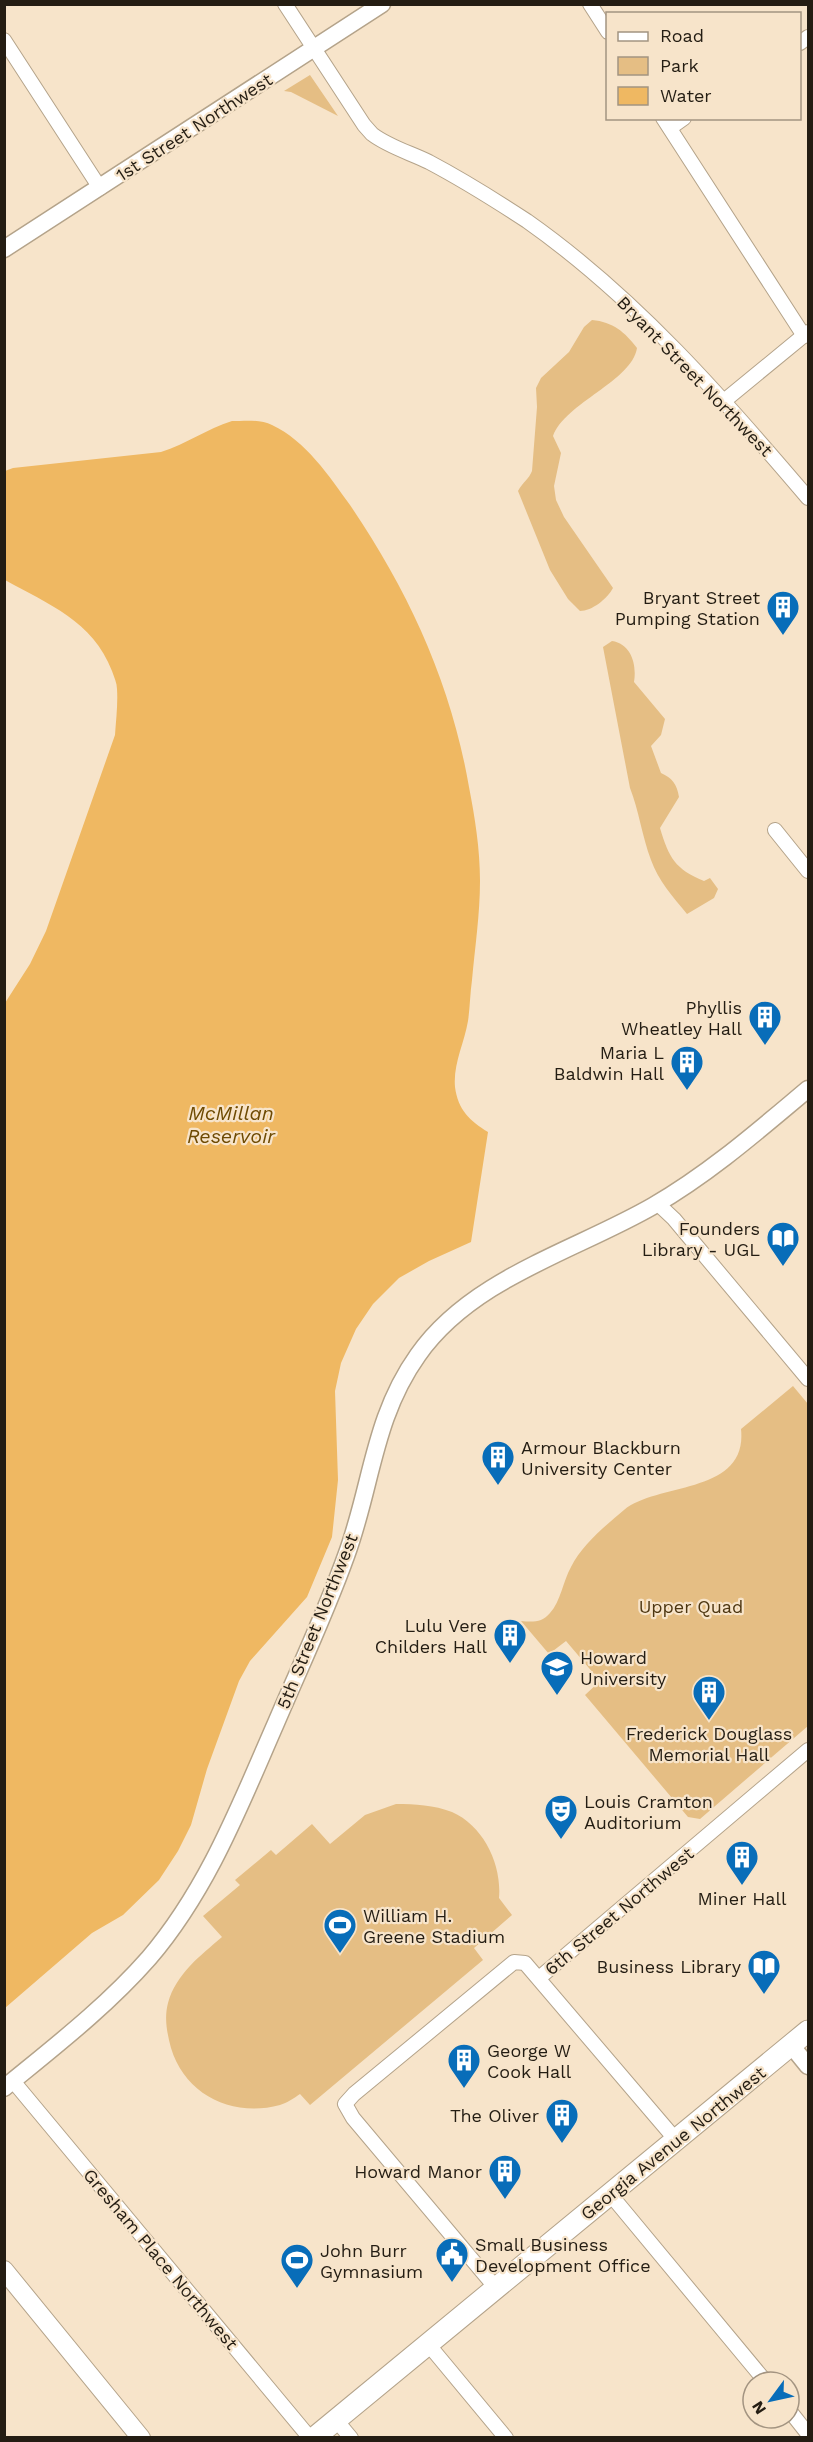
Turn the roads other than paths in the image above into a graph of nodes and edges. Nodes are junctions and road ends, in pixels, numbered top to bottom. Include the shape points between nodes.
1 (285, 4) edge
2 (382, 4) edge
3 (590, 4) edge
4 (606, 29) edge
5 (4, 40) edge
6 (314, 49) junction
7 (667, 123) edge
8 (100, 188) junction
9 (4, 249) edge
10 (806, 334) edge
11 (724, 401) junction
12 (808, 498) edge
13 (775, 830) dead end
14 (808, 870) edge
15 (808, 1089) edge
16 (657, 1203) junction
17 (808, 1379) edge
18 (808, 1750) edge
19 (539, 1978) junction
20 (808, 2031) edge
21 (791, 2045) junction
22 (808, 2066) edge
23 (9, 2085) edge
24 (676, 2140) junction
25 (610, 2194) junction
26 (4, 2270) edge
27 (496, 2288) junction
28 (428, 2344) junction
29 (756, 2370) edge
30 (336, 2420) junction
31 (141, 2438) edge
32 (312, 2438) edge
33 (351, 2438) edge
34 (506, 2438) edge

1 - 6 street, Bryant Street Northwest
2 - 6 street, 1st Street Northwest
3 - 4 street
5 - 8 street
6 - 8 street, 1st Street Northwest
6 - 11 street, Bryant Street Northwest via 372,134 469,184 541,232 637,312
7 - 10 street
8 - 9 street, 1st Street Northwest
10 - 11 street
11 - 12 street, Bryant Street Northwest
13 - 14 street
15 - 16 street, 5th Street Northwest via 716,1165
16 - 17 street
16 - 23 street, 5th Street Northwest via 490,1289 452,1317 420,1351 384,1416 346,1557 213,1864 183,1914 134,1974
18 - 19 street, 6th Street Northwest
19 - 24 street
19 - 27 street via 525,1963 514,1962 347,2100 347,2111
20 - 21 highway, Georgia Avenue Northwest
21 - 22 street
21 - 24 highway, Georgia Avenue Northwest
23 - 32 street, Gresham Place Northwest
24 - 25 highway, Georgia Avenue Northwest
25 - 27 highway, Georgia Avenue Northwest
25 - 29 street
26 - 31 main road
27 - 28 highway, Georgia Avenue Northwest
28 - 30 highway, Georgia Avenue Northwest
28 - 34 street
30 - 32 highway, Georgia Avenue Northwest
30 - 33 street

